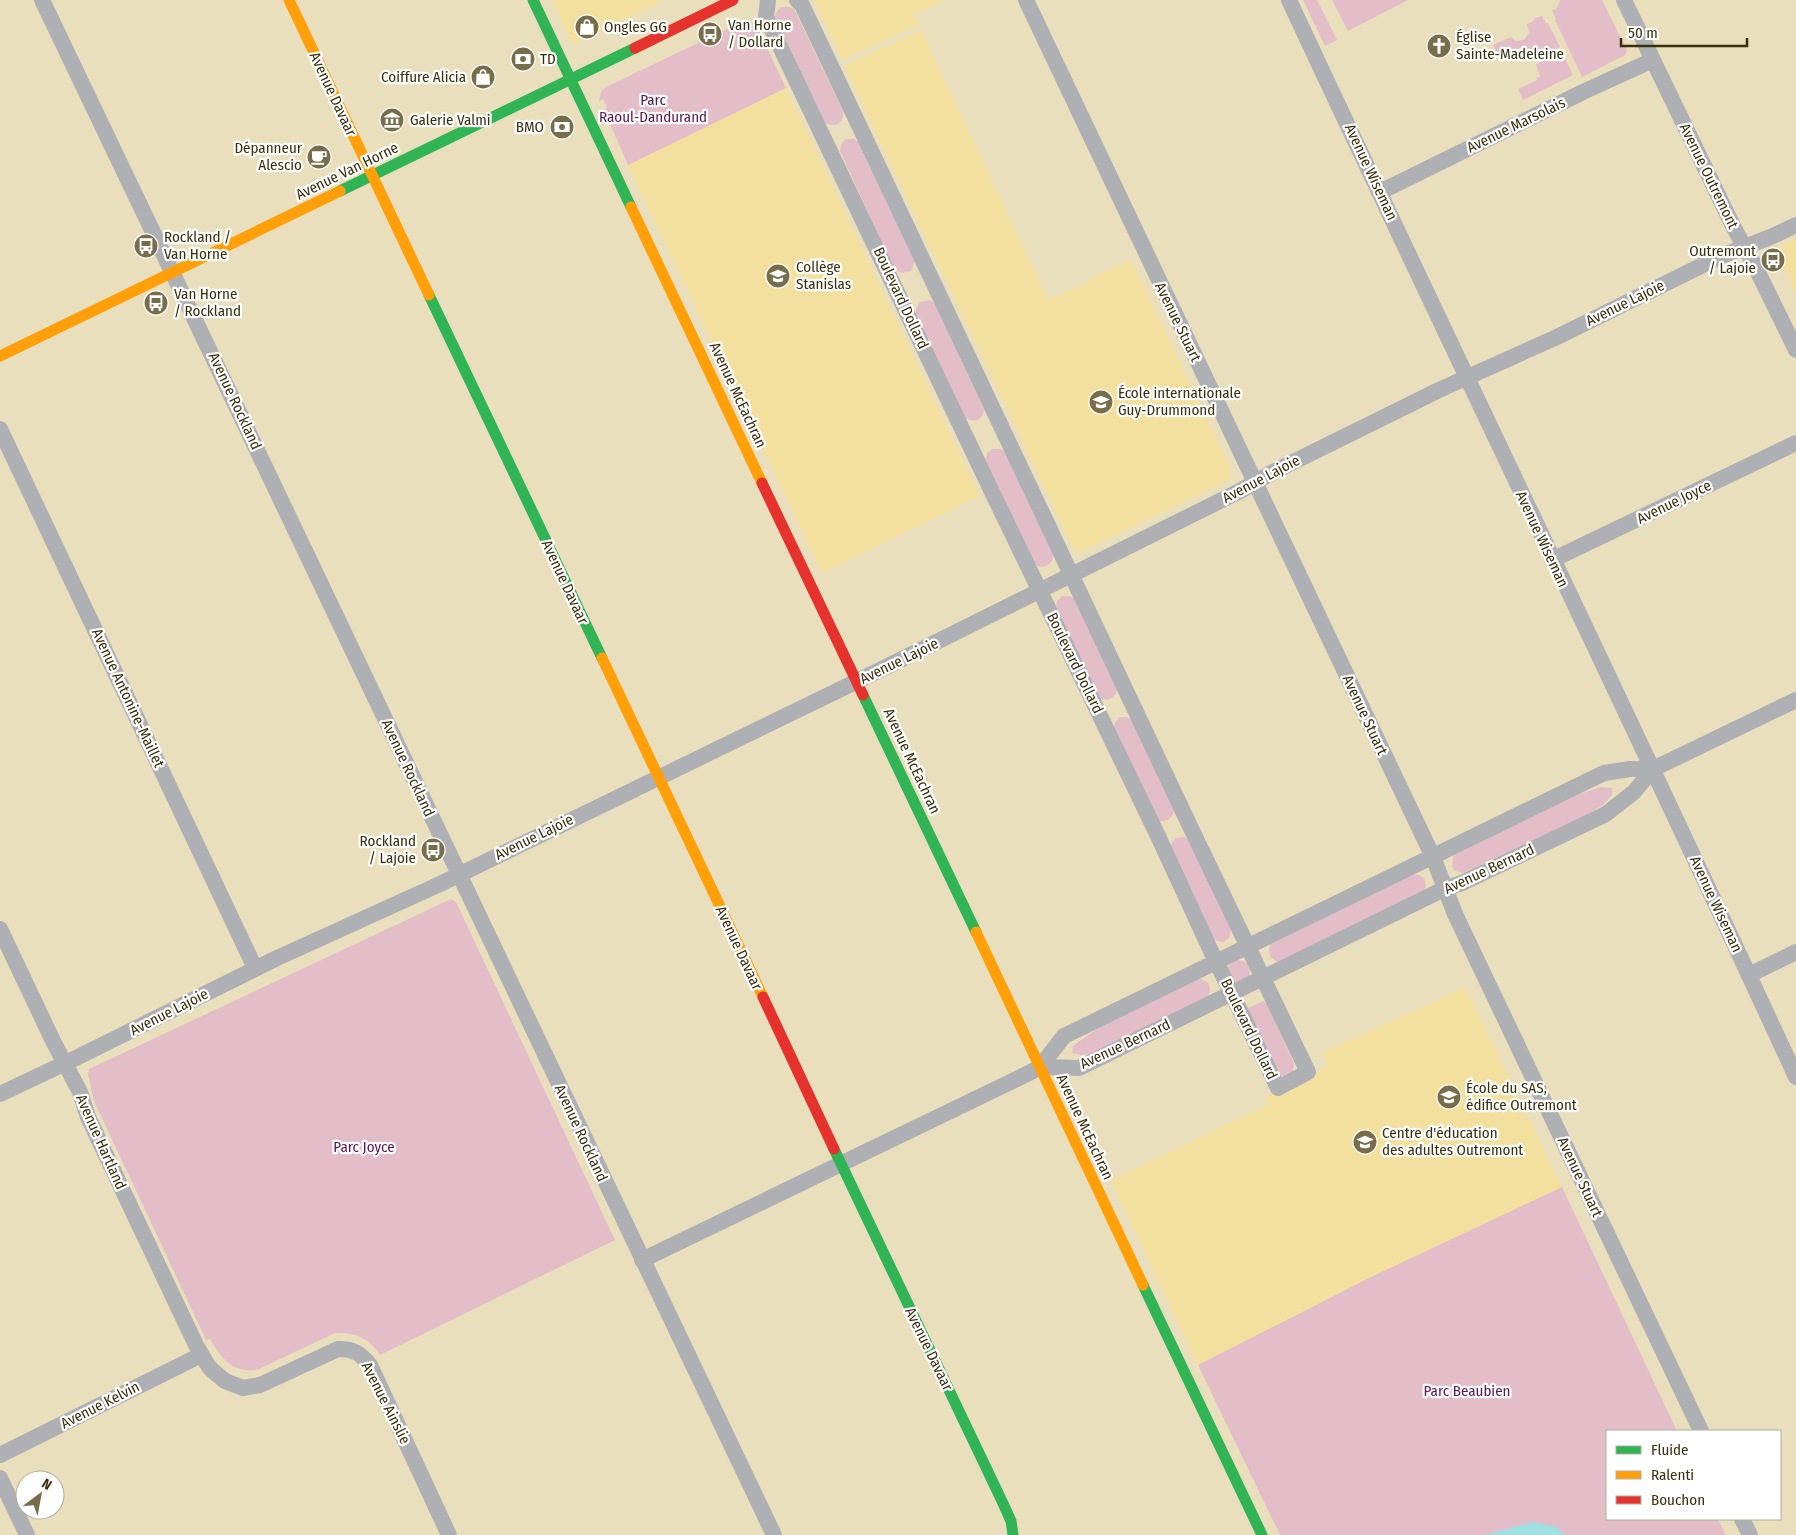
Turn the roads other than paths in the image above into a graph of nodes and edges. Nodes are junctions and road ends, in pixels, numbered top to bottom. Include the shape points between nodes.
1 (42, 0) edge
2 (289, 0) edge
3 (533, 0) edge
4 (733, 0) edge
5 (768, 0) edge
6 (796, 0) edge
7 (1026, 0) edge
8 (1289, 0) edge
9 (1624, 0) edge
10 (1653, 60) junction
11 (571, 79) junction
12 (371, 176) junction
13 (1380, 192) junction
14 (1796, 225) edge
15 (1744, 246) junction
16 (172, 272) junction
17 (1796, 350) edge
18 (0, 356) edge
19 (1467, 378) junction
20 (0, 429) edge
21 (1796, 443) edge
22 (1255, 482) junction
23 (1552, 560) junction
24 (1071, 574) junction
25 (1040, 590) junction
26 (857, 681) junction
27 (1796, 700) edge
28 (1653, 769) junction
29 (658, 777) junction
30 (1433, 857) junction
31 (458, 874) junction
32 (1446, 888) junction
33 (0, 929) edge
34 (1248, 946) junction
35 (1796, 952) edge
36 (1216, 962) junction
37 (256, 968) junction
38 (1749, 975) junction
39 (1264, 978) junction
40 (1232, 993) junction
41 (65, 1063) junction
42 (1040, 1067) junction
43 (1796, 1077) edge
44 (0, 1094) edge
45 (841, 1164) junction
46 (642, 1260) junction
47 (201, 1355) junction
48 (1701, 1430) edge
49 (0, 1455) edge
50 (0, 1478) edge
51 (1742, 1520) edge
52 (27, 1535) edge
53 (449, 1535) edge
54 (774, 1535) edge
55 (1013, 1535) edge
56 (1262, 1535) edge
57 (1750, 1535) edge

1 - 16 street, Avenue Rockland
2 - 12 street, Avenue Davaar
3 - 11 street, Avenue McEachran
4 - 11 street, Avenue Van Horne
5 - 25 street, Boulevard Dollard via 766,17
6 - 24 street, Boulevard Dollard via 802,5
7 - 22 street, Avenue Stuart
8 - 13 street, Avenue Wiseman
9 - 10 street, Avenue Outremont
10 - 13 street, Avenue Marsolais
10 - 15 street, Avenue Outremont
11 - 12 street, Avenue Van Horne
11 - 26 street, Avenue McEachran
12 - 16 street, Avenue Van Horne
12 - 29 street, Avenue Davaar
13 - 19 street, Avenue Wiseman
14 - 15 street, Avenue Lajoie
15 - 17 street, Avenue Outremont
15 - 19 street, Avenue Lajoie
16 - 18 street, Avenue Van Horne
16 - 31 street, Avenue Rockland
19 - 22 street, Avenue Lajoie
19 - 23 street, Avenue Wiseman
20 - 37 street, Avenue Antonine-Maillet
21 - 23 street, Avenue Joyce
22 - 24 street, Avenue Lajoie
22 - 30 street, Avenue Stuart
23 - 28 street, Avenue Wiseman
24 - 25 street, Avenue Lajoie
24 - 34 street, Boulevard Dollard
25 - 26 street, Avenue Lajoie
25 - 36 street, Boulevard Dollard
26 - 29 street, Avenue Lajoie
26 - 42 street, Avenue McEachran
27 - 28 street, Avenue Bernard
28 - 30 street, Avenue Bernard via 1604,773
28 - 32 street, Avenue Bernard via 1634,792 1606,814
28 - 38 street, Avenue Wiseman
29 - 31 street, Avenue Lajoie
29 - 45 street, Avenue Davaar
30 - 32 street, Avenue Stuart
30 - 34 street, Avenue Bernard
31 - 37 street, Avenue Lajoie
31 - 46 street, Avenue Rockland
32 - 39 street, Avenue Bernard
32 - 48 street, Avenue Stuart via 1455,914
33 - 41 street, Avenue Hartland
34 - 36 street, Avenue Bernard
34 - 39 street, Boulevard Dollard
35 - 38 street
36 - 40 street, Boulevard Dollard
36 - 42 street, Avenue Bernard via 1064,1036
37 - 41 street, Avenue Lajoie
38 - 43 street, Avenue Wiseman
39 - 40 street, Avenue Bernard
39 - 40 street, Boulevard Dollard via 1308,1072 1278,1088
40 - 42 street, Avenue Bernard via 1079,1068
41 - 44 street, Avenue Lajoie
41 - 47 street, Avenue Hartland
42 - 45 street
42 - 56 street, Avenue McEachran
45 - 46 street
45 - 55 street, Avenue Davaar via 1001,1499
46 - 54 street, Avenue Rockland
47 - 49 street, Avenue Kelvin
47 - 53 street, Avenue Ainslie via 225,1381 243,1388 260,1385 338,1349 350,1349 364,1357
50 - 52 street
51 - 57 street

